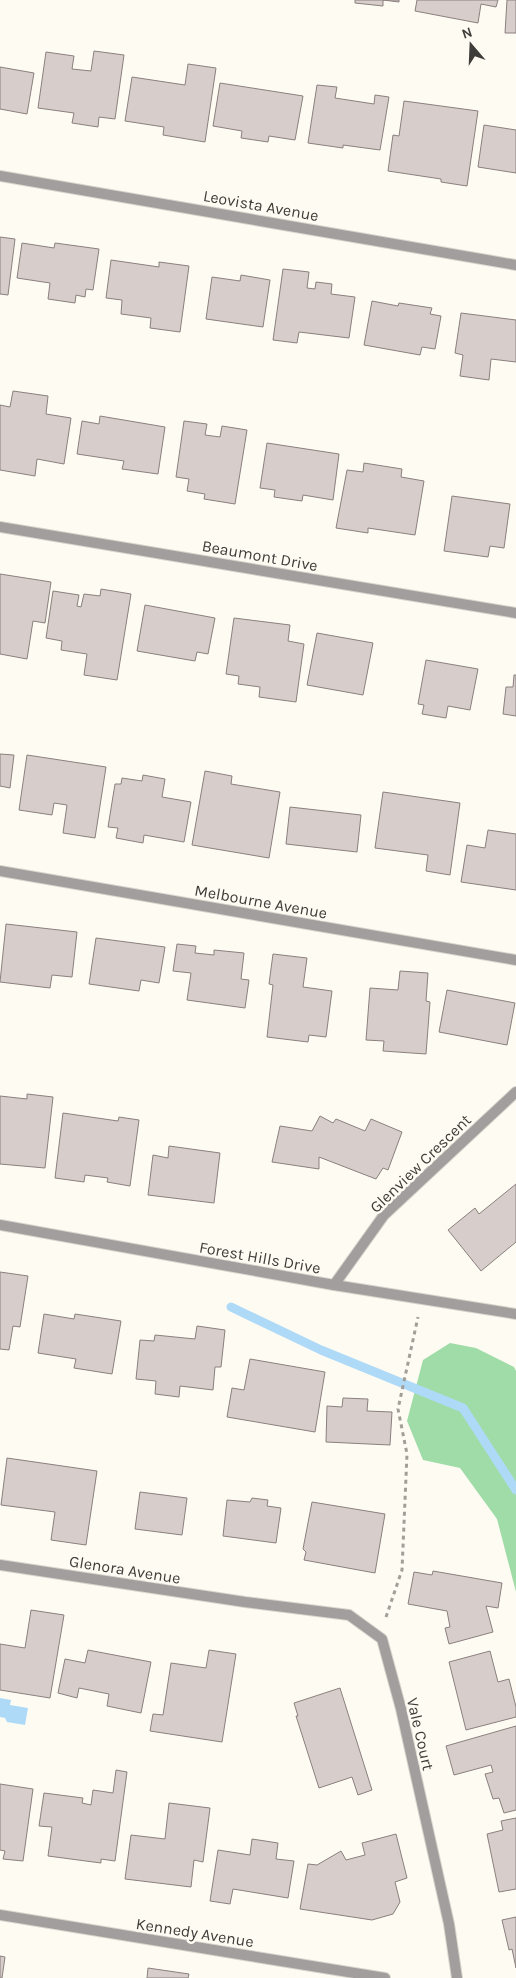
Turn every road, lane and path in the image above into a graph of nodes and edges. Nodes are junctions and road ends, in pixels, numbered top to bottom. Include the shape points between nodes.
1 (0, 176) edge
2 (516, 265) edge
3 (0, 527) edge
4 (516, 613) edge
5 (0, 871) edge
6 (516, 960) edge
7 (516, 1092) edge
8 (0, 1225) edge
9 (334, 1285) junction
10 (422, 1299) junction
11 (516, 1314) edge
12 (0, 1565) edge
13 (382, 1639) junction
14 (0, 1915) edge
15 (385, 1978) edge
16 (457, 1978) edge

1 - 2 street, Leovista Avenue
3 - 4 street, Beaumont Drive
5 - 6 street, Melbourne Avenue
7 - 9 street, Glenview Crescent via 384,1215
8 - 9 street, Forest Hills Drive
9 - 10 street, Forest Hills Drive
10 - 11 street, Forest Hills Drive
10 - 13 path via 398,1408 407,1454 402,1570
12 - 13 street, Glenora Avenue via 349,1615
13 - 16 street, Vale Court via 449,1924
14 - 15 street, Kennedy Avenue

